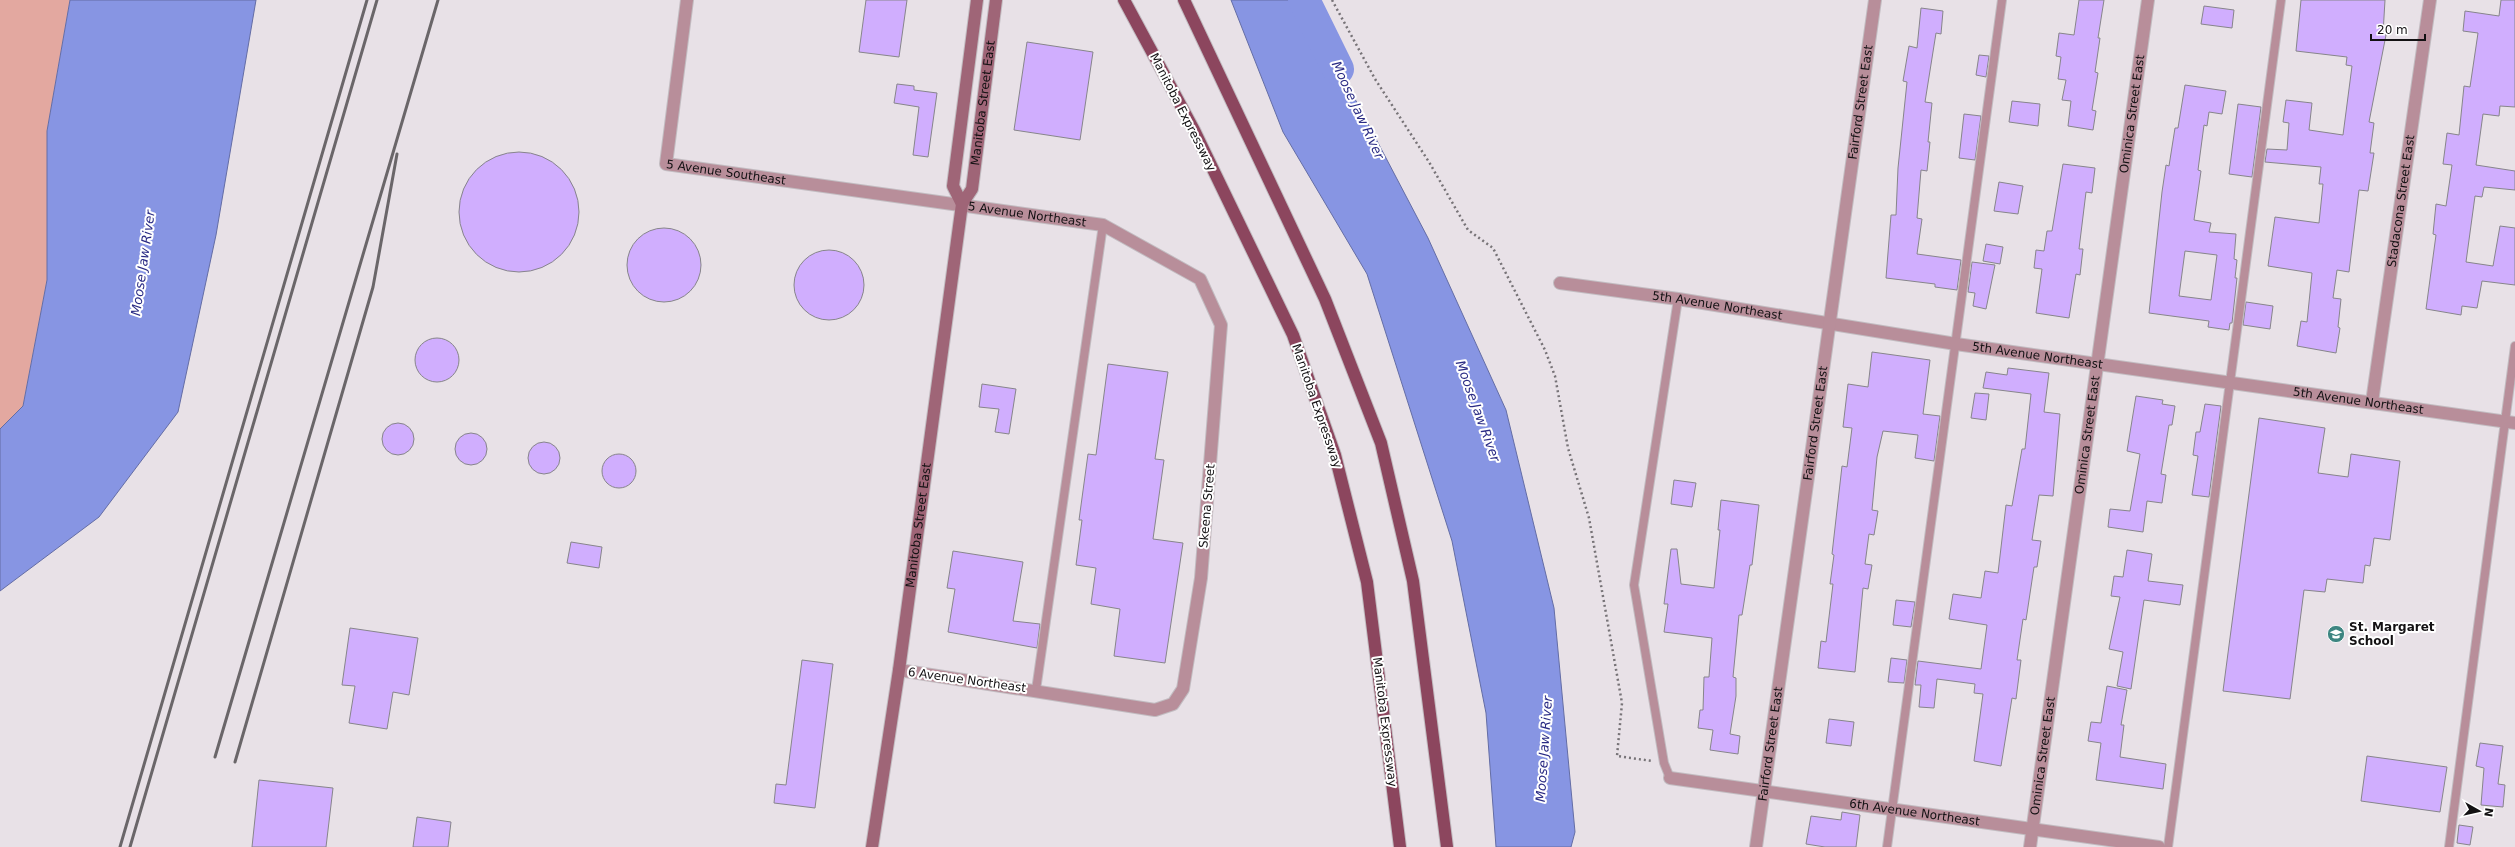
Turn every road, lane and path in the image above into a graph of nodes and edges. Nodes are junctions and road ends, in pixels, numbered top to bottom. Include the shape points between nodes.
1 (687, 0) edge
2 (978, 0) edge
3 (996, 0) edge
4 (1124, 0) edge
5 (1184, 0) edge
6 (1332, 0) edge
7 (1875, 0) edge
8 (2002, 0) edge
9 (2148, 0) edge
10 (2281, 0) edge
11 (2430, 0) edge
12 (956, 203) junction
13 (1103, 225) junction
14 (1560, 283) dead end
15 (1678, 299) junction
16 (1830, 323) junction
17 (1956, 344) junction
18 (2515, 346) edge
19 (2097, 363) junction
20 (2231, 382) junction
21 (2372, 402) junction
22 (2510, 422) edge
23 (899, 670) junction
24 (1036, 690) junction
25 (1664, 763) junction
26 (1670, 778) joint
27 (1764, 791) junction
28 (1892, 809) junction
29 (2032, 828) junction
30 (872, 847) edge
31 (1400, 847) edge
32 (1447, 847) edge
33 (1756, 847) edge
34 (1887, 847) edge
35 (2030, 847) edge
36 (2159, 847) edge
37 (2168, 847) edge
38 (2449, 847) edge

1 - 12 street, 5 Avenue Southeast via 666,164
2 - 12 street, Manitoba Street East via 953,186
3 - 12 street, Manitoba Street East via 972,189
4 - 31 main road, Manitoba Expressway via 1194,130 1293,335 1335,455 1367,582
5 - 32 main road via 1325,299 1381,443 1413,581
6 - 25 path via 1375,78 1429,162 1468,230 1492,248 1545,350 1555,376 1568,448 1589,518 1622,703 1617,756
7 - 16 street, Fairford Street East
8 - 17 lane
9 - 19 street, Ominica Street East
10 - 20 lane
11 - 21 street, Stadacona Street East
12 - 13 street, 5 Avenue Northeast
12 - 23 street, Manitoba Street East
13 - 24 lane
13 - 24 street, Skeena Street via 1200,279 1221,325 1201,578 1183,690 1173,704 1155,710
14 - 15 street, 5th Avenue Northeast
15 - 16 street, 5th Avenue Northeast
15 - 25 lane via 1634,585
16 - 17 street, 5th Avenue Northeast
16 - 27 street, Fairford Street East
17 - 19 street, 5th Avenue Northeast
17 - 28 lane
18 - 22 lane
19 - 20 street, 5th Avenue Northeast
19 - 29 street, Ominica Street East
20 - 21 street, 5th Avenue Northeast
20 - 37 lane
21 - 22 street, 5th Avenue Northeast
22 - 38 lane
23 - 24 street, 6 Avenue Northeast
23 - 30 street, Manitoba Street East
25 - 26 lane
26 - 27 street, 6th Avenue Northeast
27 - 28 street, 6th Avenue Northeast
27 - 33 street, Fairford Street East
28 - 29 street, 6th Avenue Northeast
28 - 34 lane
29 - 35 street, Ominica Street East
29 - 36 street, 6th Avenue Northeast

